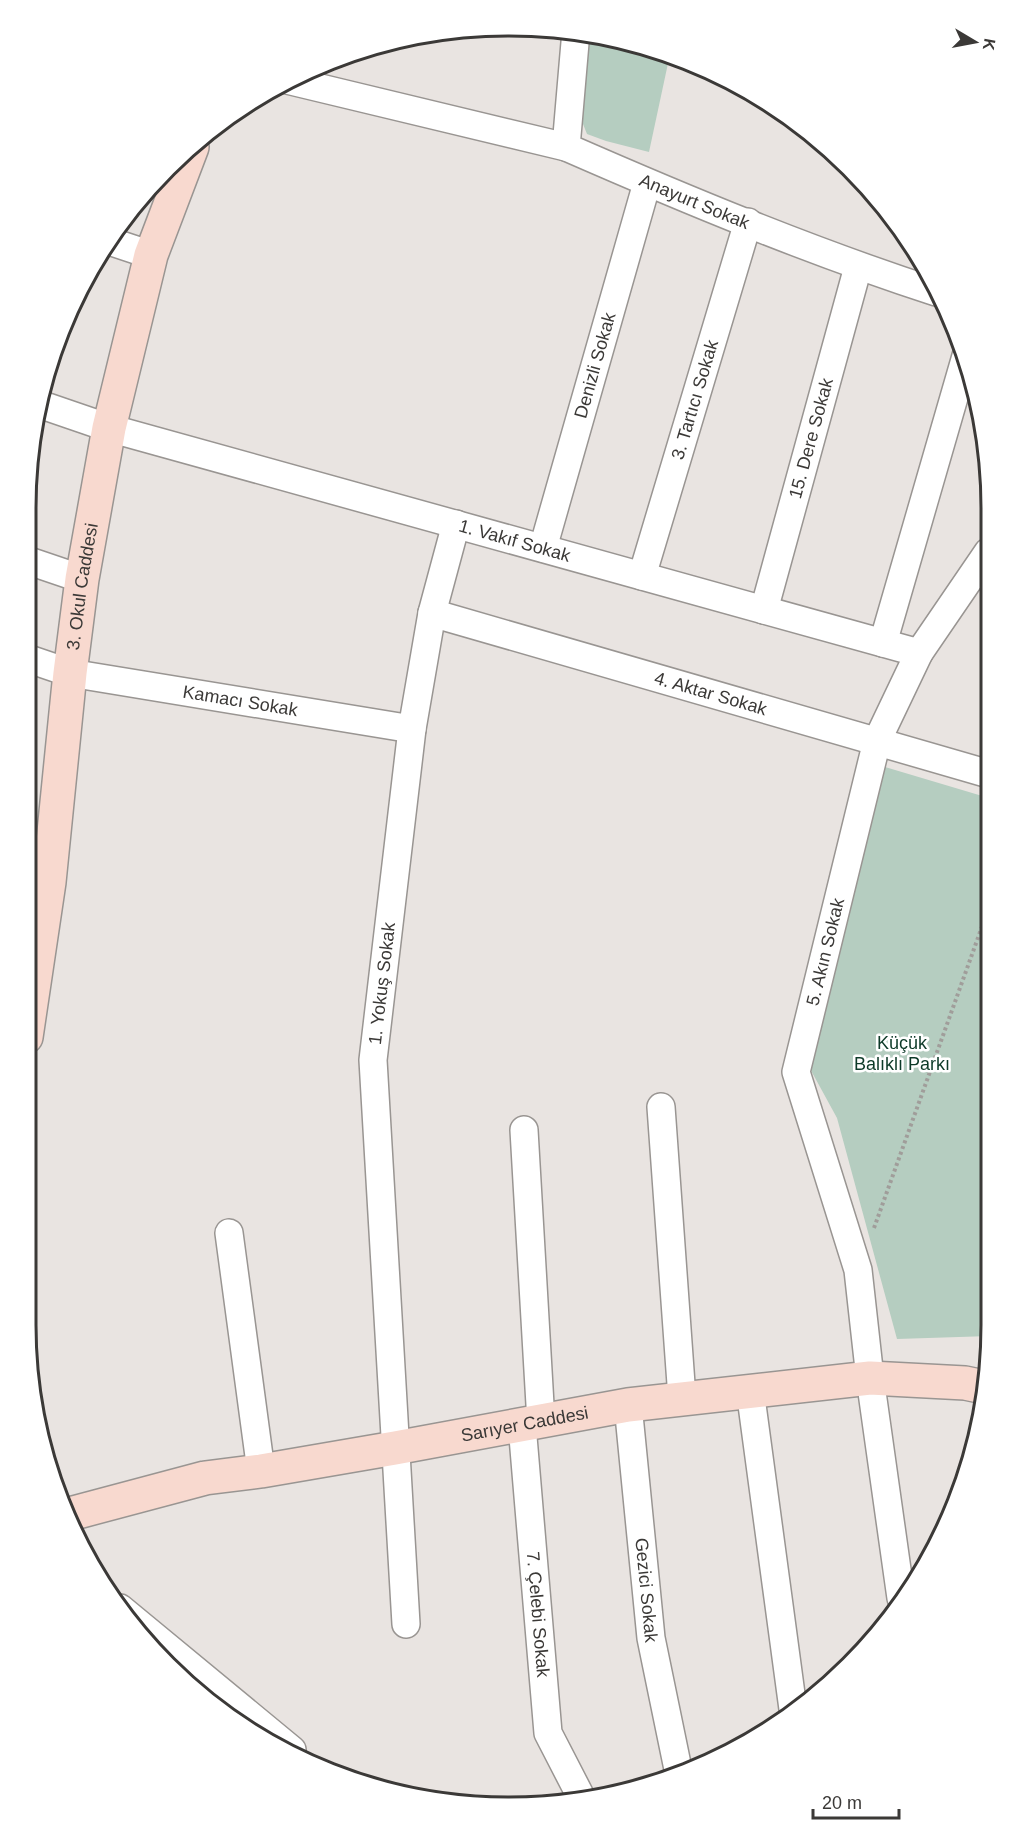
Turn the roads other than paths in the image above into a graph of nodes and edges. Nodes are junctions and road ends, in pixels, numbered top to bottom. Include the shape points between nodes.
1 (575, 41) edge
2 (303, 84) edge
3 (566, 147) junction
4 (186, 163) edge
5 (648, 183) junction
6 (748, 222) junction
7 (118, 244) edge
8 (151, 255) junction
9 (858, 267) junction
10 (926, 289) edge
11 (961, 373) edge
12 (47, 407) edge
13 (109, 428) junction
14 (456, 524) junction
15 (543, 548) junction
16 (981, 562) edge
17 (36, 563) edge
18 (642, 576) junction
19 (82, 579) junction
20 (764, 610) junction
21 (432, 613) junction
22 (883, 643) junction
23 (919, 653) junction
24 (36, 661) edge
25 (70, 672) junction
26 (412, 729) junction
27 (877, 741) junction
28 (981, 772) edge
29 (37, 879) edge
30 (661, 1107) dead end
31 (524, 1130) dead end
32 (229, 1233) dead end
33 (870, 1378) junction
34 (977, 1383) edge
35 (750, 1390) junction
36 (682, 1398) junction
37 (628, 1405) junction
38 (532, 1424) junction
39 (395, 1448) junction
40 (261, 1471) junction
41 (76, 1513) edge
42 (900, 1589) edge
43 (406, 1624) dead end
44 (151, 1633) edge
45 (792, 1702) edge
46 (276, 1736) edge
47 (677, 1765) edge
48 (578, 1792) edge

1 - 3 street
2 - 3 street, Anayurt Sokak
3 - 5 street, Anayurt Sokak
4 - 8 street, 3. Okul Caddesi
5 - 6 street, Anayurt Sokak
5 - 15 street, Denizli Sokak
6 - 9 street, Anayurt Sokak
6 - 18 street, 3. Tartıcı Sokak
7 - 8 street
8 - 13 street, 3. Okul Caddesi
9 - 10 street, Anayurt Sokak
9 - 20 street, 15. Dere Sokak
11 - 22 street
12 - 13 street, 1. Vakıf Sokak
13 - 14 street, 1. Vakıf Sokak
13 - 19 street, 3. Okul Caddesi
14 - 15 street, 1. Vakıf Sokak
14 - 21 street, 1. Yokuş Sokak
15 - 18 street, 1. Vakıf Sokak
16 - 23 street, 5. Akın Sokak
17 - 19 street
18 - 20 street, 1. Vakıf Sokak
19 - 25 street, 3. Okul Caddesi
20 - 22 street, 1. Vakıf Sokak
21 - 26 street, 1. Yokuş Sokak
21 - 27 street, 4. Aktar Sokak
22 - 23 street, 1. Vakıf Sokak
23 - 27 street, 5. Akın Sokak
24 - 25 street, Kamacı Sokak
25 - 26 street, Kamacı Sokak
25 - 29 street, 3. Okul Caddesi
26 - 39 street, 1. Yokuş Sokak via 373,1059
27 - 28 street, 4. Aktar Sokak
27 - 33 street, 5. Akın Sokak via 796,1072 858,1270
30 - 36 street
31 - 38 street, 7. Çelebi Sokak
32 - 40 street
33 - 34 street, Sarıyer Caddesi
33 - 35 street, Sarıyer Caddesi
33 - 42 street, 5. Akın Sokak
35 - 36 street, Sarıyer Caddesi
35 - 45 street
36 - 37 street, Sarıyer Caddesi
37 - 38 street, Sarıyer Caddesi
37 - 47 street, Gezici Sokak via 651,1638
38 - 39 street, Sarıyer Caddesi
38 - 48 street, 7. Çelebi Sokak via 548,1733
39 - 40 street, Sarıyer Caddesi
39 - 43 street, 1. Yokuş Sokak
40 - 41 street, Sarıyer Caddesi via 205,1479
44 - 46 street

